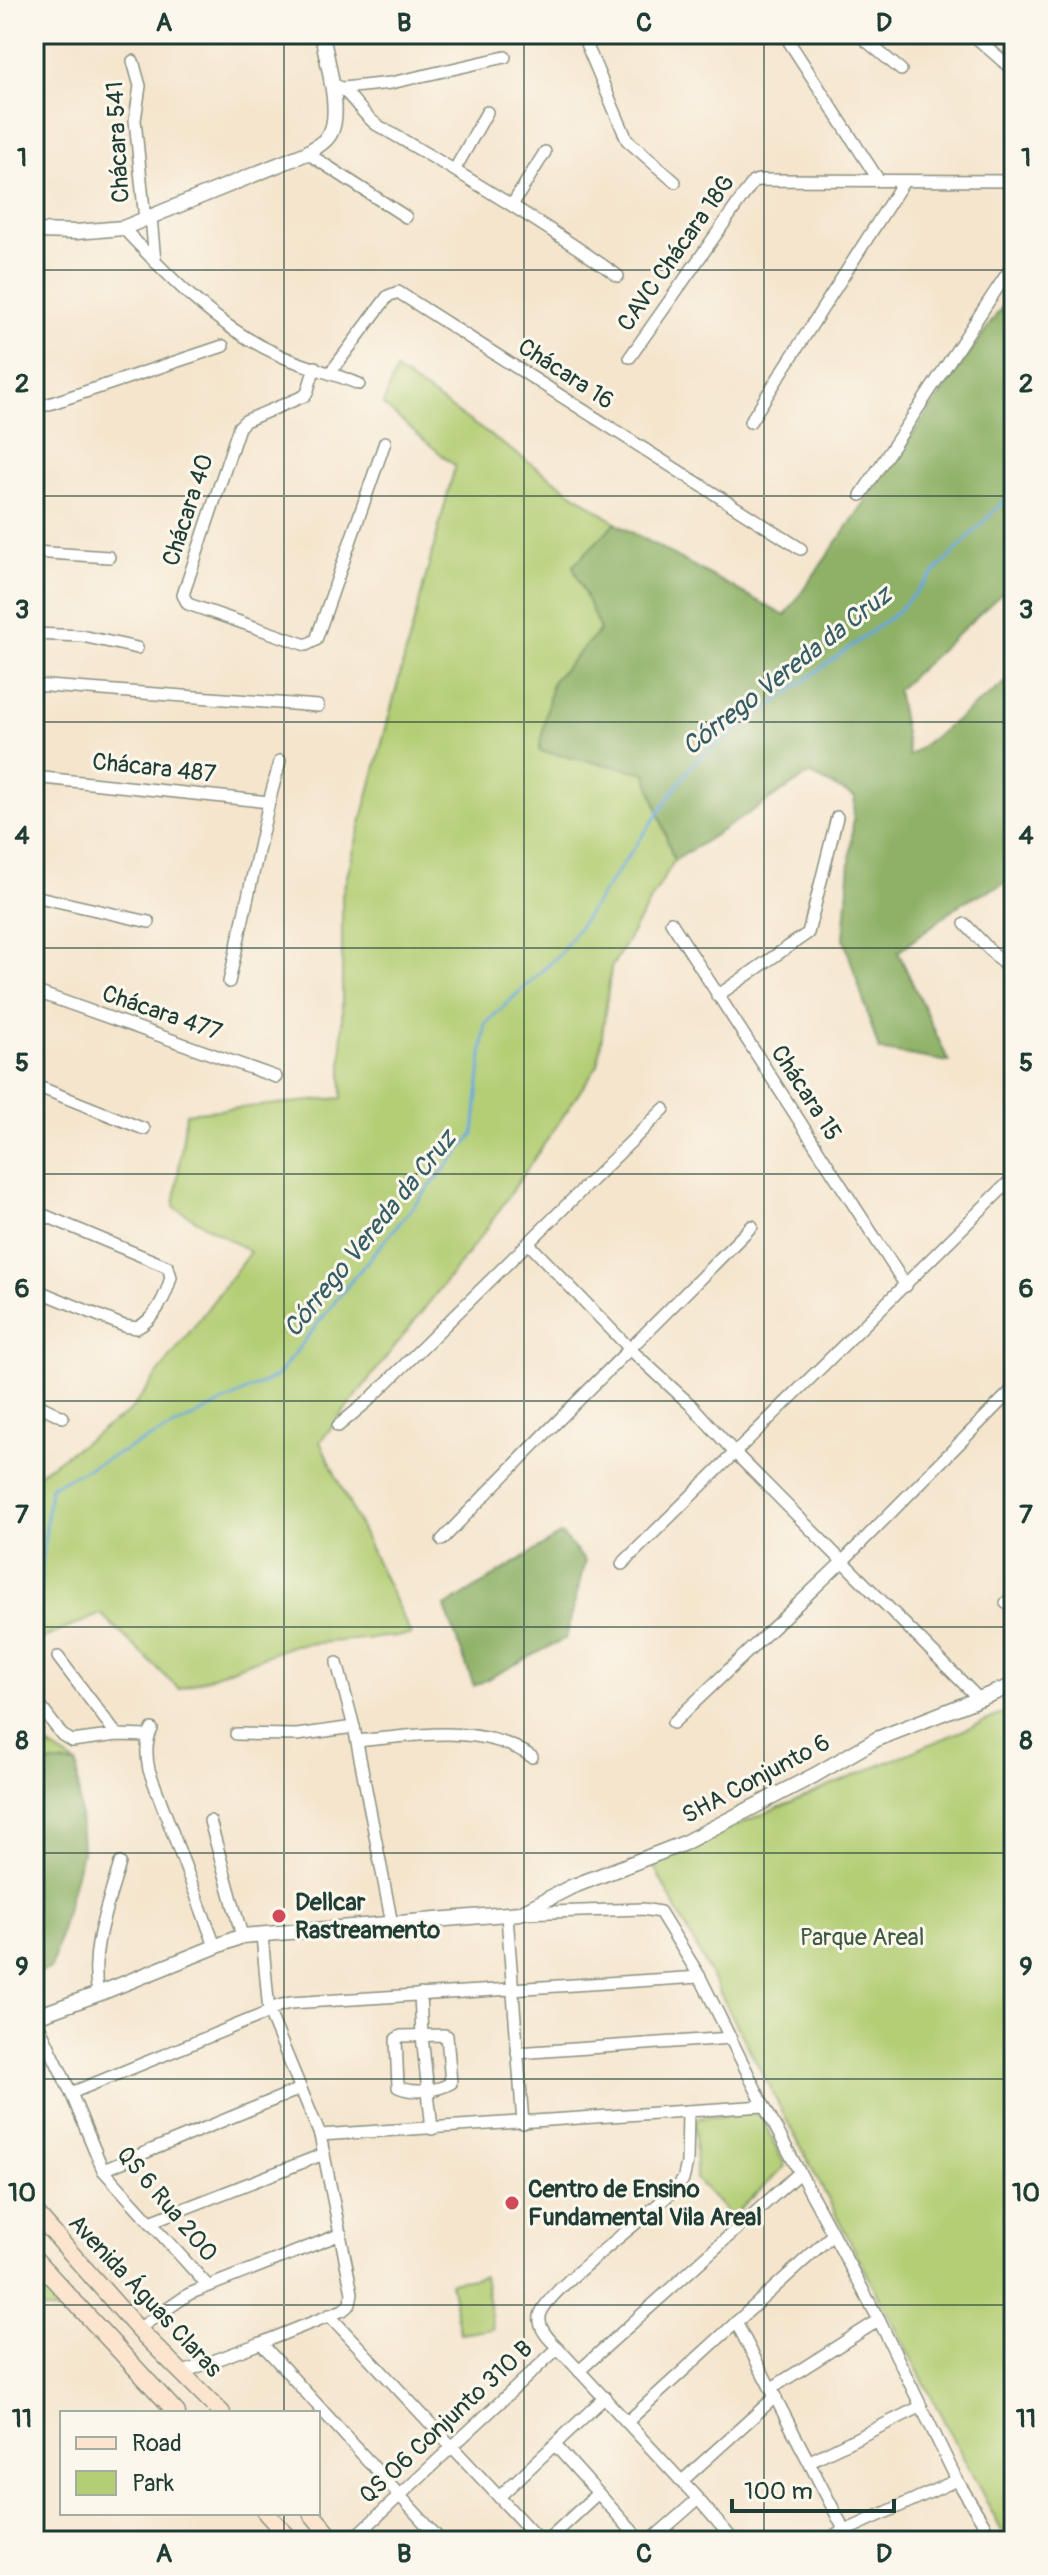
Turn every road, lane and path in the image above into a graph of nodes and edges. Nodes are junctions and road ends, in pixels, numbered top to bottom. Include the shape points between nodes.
1 (322, 34) edge
2 (598, 34) edge
3 (784, 34) edge
4 (858, 34) edge
5 (972, 34) edge
6 (584, 36) edge
7 (505, 57) dead end
8 (133, 61) dead end
9 (901, 70) dead end
10 (1014, 71) edge
11 (337, 85) junction
12 (487, 112) dead end
13 (545, 152) dead end
14 (307, 153) junction
15 (455, 169) junction
16 (878, 179) junction
17 (904, 181) junction
18 (1014, 181) edge
19 (675, 182) dead end
20 (512, 205) junction
21 (406, 217) dead end
22 (148, 219) junction
23 (123, 228) junction
24 (34, 231) edge
25 (155, 262) junction
26 (1014, 263) edge
27 (618, 276) dead end
28 (223, 346) dead end
29 (630, 357) dead end
30 (315, 367) junction
31 (331, 372) junction
32 (359, 384) dead end
33 (34, 409) edge
34 (750, 422) dead end
35 (385, 442) dead end
36 (861, 495) dead end
37 (801, 549) dead end
38 (34, 552) edge
39 (109, 557) dead end
40 (34, 634) edge
41 (137, 648) dead end
42 (34, 685) edge
43 (318, 706) dead end
44 (280, 761) dead end
45 (34, 777) edge
46 (269, 802) junction
47 (837, 817) dead end
48 (34, 896) edge
49 (149, 922) dead end
50 (671, 922) dead end
51 (965, 924) dead end
52 (1014, 975) edge
53 (229, 982) dead end
54 (34, 991) edge
55 (717, 996) junction
56 (276, 1077) dead end
57 (34, 1085) edge
58 (664, 1109) dead end
59 (144, 1129) dead end
60 (1014, 1177) edge
61 (34, 1211) edge
62 (752, 1226) dead end
63 (529, 1244) junction
64 (906, 1286) junction
65 (34, 1289) edge
66 (631, 1350) junction
67 (1014, 1388) edge
68 (34, 1403) edge
69 (63, 1417) dead end
70 (338, 1426) dead end
71 (735, 1453) junction
72 (442, 1540) dead end
73 (843, 1561) junction
74 (622, 1564) dead end
75 (58, 1657) dead end
76 (337, 1663) dead end
77 (1014, 1685) edge
78 (34, 1698) edge
79 (979, 1699) junction
80 (673, 1723) dead end
81 (354, 1727) junction
82 (236, 1734) dead end
83 (117, 1735) junction
84 (357, 1741) junction
85 (532, 1757) dead end
86 (210, 1821) dead end
87 (120, 1863) dead end
88 (513, 1915) junction
89 (392, 1924) junction
90 (262, 1935) junction
91 (242, 1936) junction
92 (215, 1946) junction
93 (700, 1977) junction
94 (514, 1988) junction
95 (98, 1994) junction
96 (420, 1994) junction
97 (269, 2012) junction
98 (35, 2017) edge
99 (422, 2036) junction
100 (731, 2038) junction
101 (517, 2053) junction
102 (300, 2089) junction
103 (428, 2090) junction
104 (71, 2093) junction
105 (764, 2106) junction
106 (688, 2111) junction
107 (523, 2123) junction
108 (432, 2129) junction
109 (320, 2135) junction
110 (324, 2154) junction
111 (103, 2170) junction
112 (799, 2173) junction
113 (34, 2211) edge
114 (150, 2222) junction
115 (341, 2234) junction
116 (832, 2235) junction
117 (34, 2258) edge
118 (208, 2286) junction
119 (329, 2315) junction
120 (879, 2320) junction
121 (736, 2322) junction
122 (138, 2329) junction
123 (261, 2343) junction
124 (558, 2348) junction
125 (579, 2371) junction
126 (181, 2373) junction
127 (774, 2392) junction
128 (605, 2397) junction
129 (920, 2407) junction
130 (175, 2411) edge
131 (219, 2411) edge
132 (627, 2422) junction
133 (555, 2445) junction
134 (452, 2449) junction
135 (810, 2461) junction
136 (957, 2480) junction
137 (681, 2482) junction
138 (598, 2493) junction
139 (401, 2496) junction
140 (499, 2497) junction
141 (698, 2499) junction
142 (268, 2515) edge
143 (313, 2515) edge
144 (847, 2536) edge
145 (292, 2541) edge
146 (335, 2541) edge
147 (351, 2541) edge
148 (441, 2541) edge
149 (540, 2541) edge
150 (546, 2541) edge
151 (641, 2541) edge
152 (650, 2541) edge
153 (734, 2541) edge
154 (823, 2541) edge
155 (994, 2541) edge

1 - 11 street
2 - 6 street
3 - 16 street
4 - 9 street
5 - 10 street
6 - 19 street via 627,140
7 - 11 street via 391,83
8 - 22 street, Chácara 541 via 141,92 135,120
11 - 14 street via 334,126 328,138
11 - 15 street via 367,118
12 - 15 street
13 - 20 street
14 - 21 street
14 - 22 street
15 - 20 street
16 - 17 street, CAVC Chácara 18G
16 - 29 street, CAVC Chácara 18G via 753,182
17 - 18 street, CAVC Chácara 18G
17 - 34 street
20 - 27 street
22 - 23 street
22 - 25 street, Chácara 541
23 - 24 street
23 - 25 street
25 - 30 street via 187,294 250,340
26 - 36 street
28 - 33 street
30 - 31 street
30 - 35 street, Chácara 40 via 304,396 239,427 183,595 188,604 306,645 316,640
31 - 32 street
31 - 37 street, Chácara 16 via 388,296 398,292
38 - 39 street
40 - 41 street via 82,636
42 - 43 street
44 - 46 street
45 - 46 street, Chácara 487
46 - 53 street
47 - 55 street via 808,933
48 - 49 street
50 - 55 street, Chácara 15
51 - 52 street
54 - 56 street, Chácara 477
55 - 64 street, Chácara 15
57 - 59 street
58 - 63 street
60 - 64 street
61 - 65 street via 156,1261 168,1267 171,1277 151,1317 137,1328
62 - 66 street
63 - 66 street
63 - 70 street
64 - 71 street
66 - 71 street
66 - 72 street
67 - 73 street
68 - 69 street
71 - 73 street
71 - 74 street
73 - 79 street
73 - 80 street
75 - 83 street
76 - 81 street
77 - 79 street, SHA Conjunto 6
78 - 83 street via 72,1741
79 - 88 street, SHA Conjunto 6 via 877,1739 682,1844
81 - 82 street via 297,1735
81 - 84 street
83 - 92 street via 150,1732 146,1756 153,1783
84 - 85 street via 468,1735 503,1741
84 - 89 street
86 - 91 street
87 - 95 street via 98,1940
88 - 89 street
88 - 93 street via 655,1910
88 - 94 street
89 - 90 street
90 - 91 street
90 - 97 street
91 - 92 street
92 - 95 street
93 - 94 street
93 - 100 street
94 - 96 street
94 - 101 street
95 - 98 street
96 - 97 street via 290,2003
96 - 99 street
97 - 102 street
97 - 104 street
98 - 104 street, QS 6 Rua 200
99 - 103 street
99 - 103 street via 444,2035 449,2044 451,2083
99 - 103 street via 396,2039 397,2081 402,2090
100 - 101 street
100 - 105 street
101 - 107 street
102 - 109 street
102 - 111 street
103 - 108 street
104 - 111 street, QS 6 Rua 200
105 - 106 street
105 - 112 street
106 - 107 street
106 - 124 street, QS 06 Conjunto 310 B via 683,2180 542,2310 544,2331
107 - 108 street
108 - 109 street
109 - 110 street
110 - 114 street
110 - 115 street
111 - 114 street, QS 6 Rua 200
112 - 116 street
112 - 125 street
113 - 122 main road, Avenida Águas Claras
114 - 118 street, QS 6 Rua 200
115 - 118 street
115 - 119 street via 352,2298 347,2308
116 - 120 street
116 - 121 street
117 - 130 main road
118 - 122 street
119 - 123 street
119 - 134 street
120 - 127 street
120 - 129 street
121 - 127 street
121 - 132 street
122 - 126 main road, Avenida Águas Claras
123 - 126 street
123 - 139 street
124 - 125 street
124 - 134 street, QS 06 Conjunto 310 B
125 - 128 street
126 - 131 main road, Avenida Águas Claras
127 - 135 street
127 - 137 street
128 - 132 street
128 - 133 street
129 - 135 street
129 - 136 street
132 - 137 street
133 - 138 street
133 - 140 street
134 - 139 street, QS 06 Conjunto 310 B
134 - 140 street
135 - 144 street
136 - 144 street
136 - 155 street
137 - 141 street
138 - 150 street
138 - 151 street
139 - 147 street, QS 06 Conjunto 310 B
139 - 148 street
140 - 149 street
141 - 152 street
141 - 153 street
142 - 145 main road
143 - 146 main road
144 - 154 street

